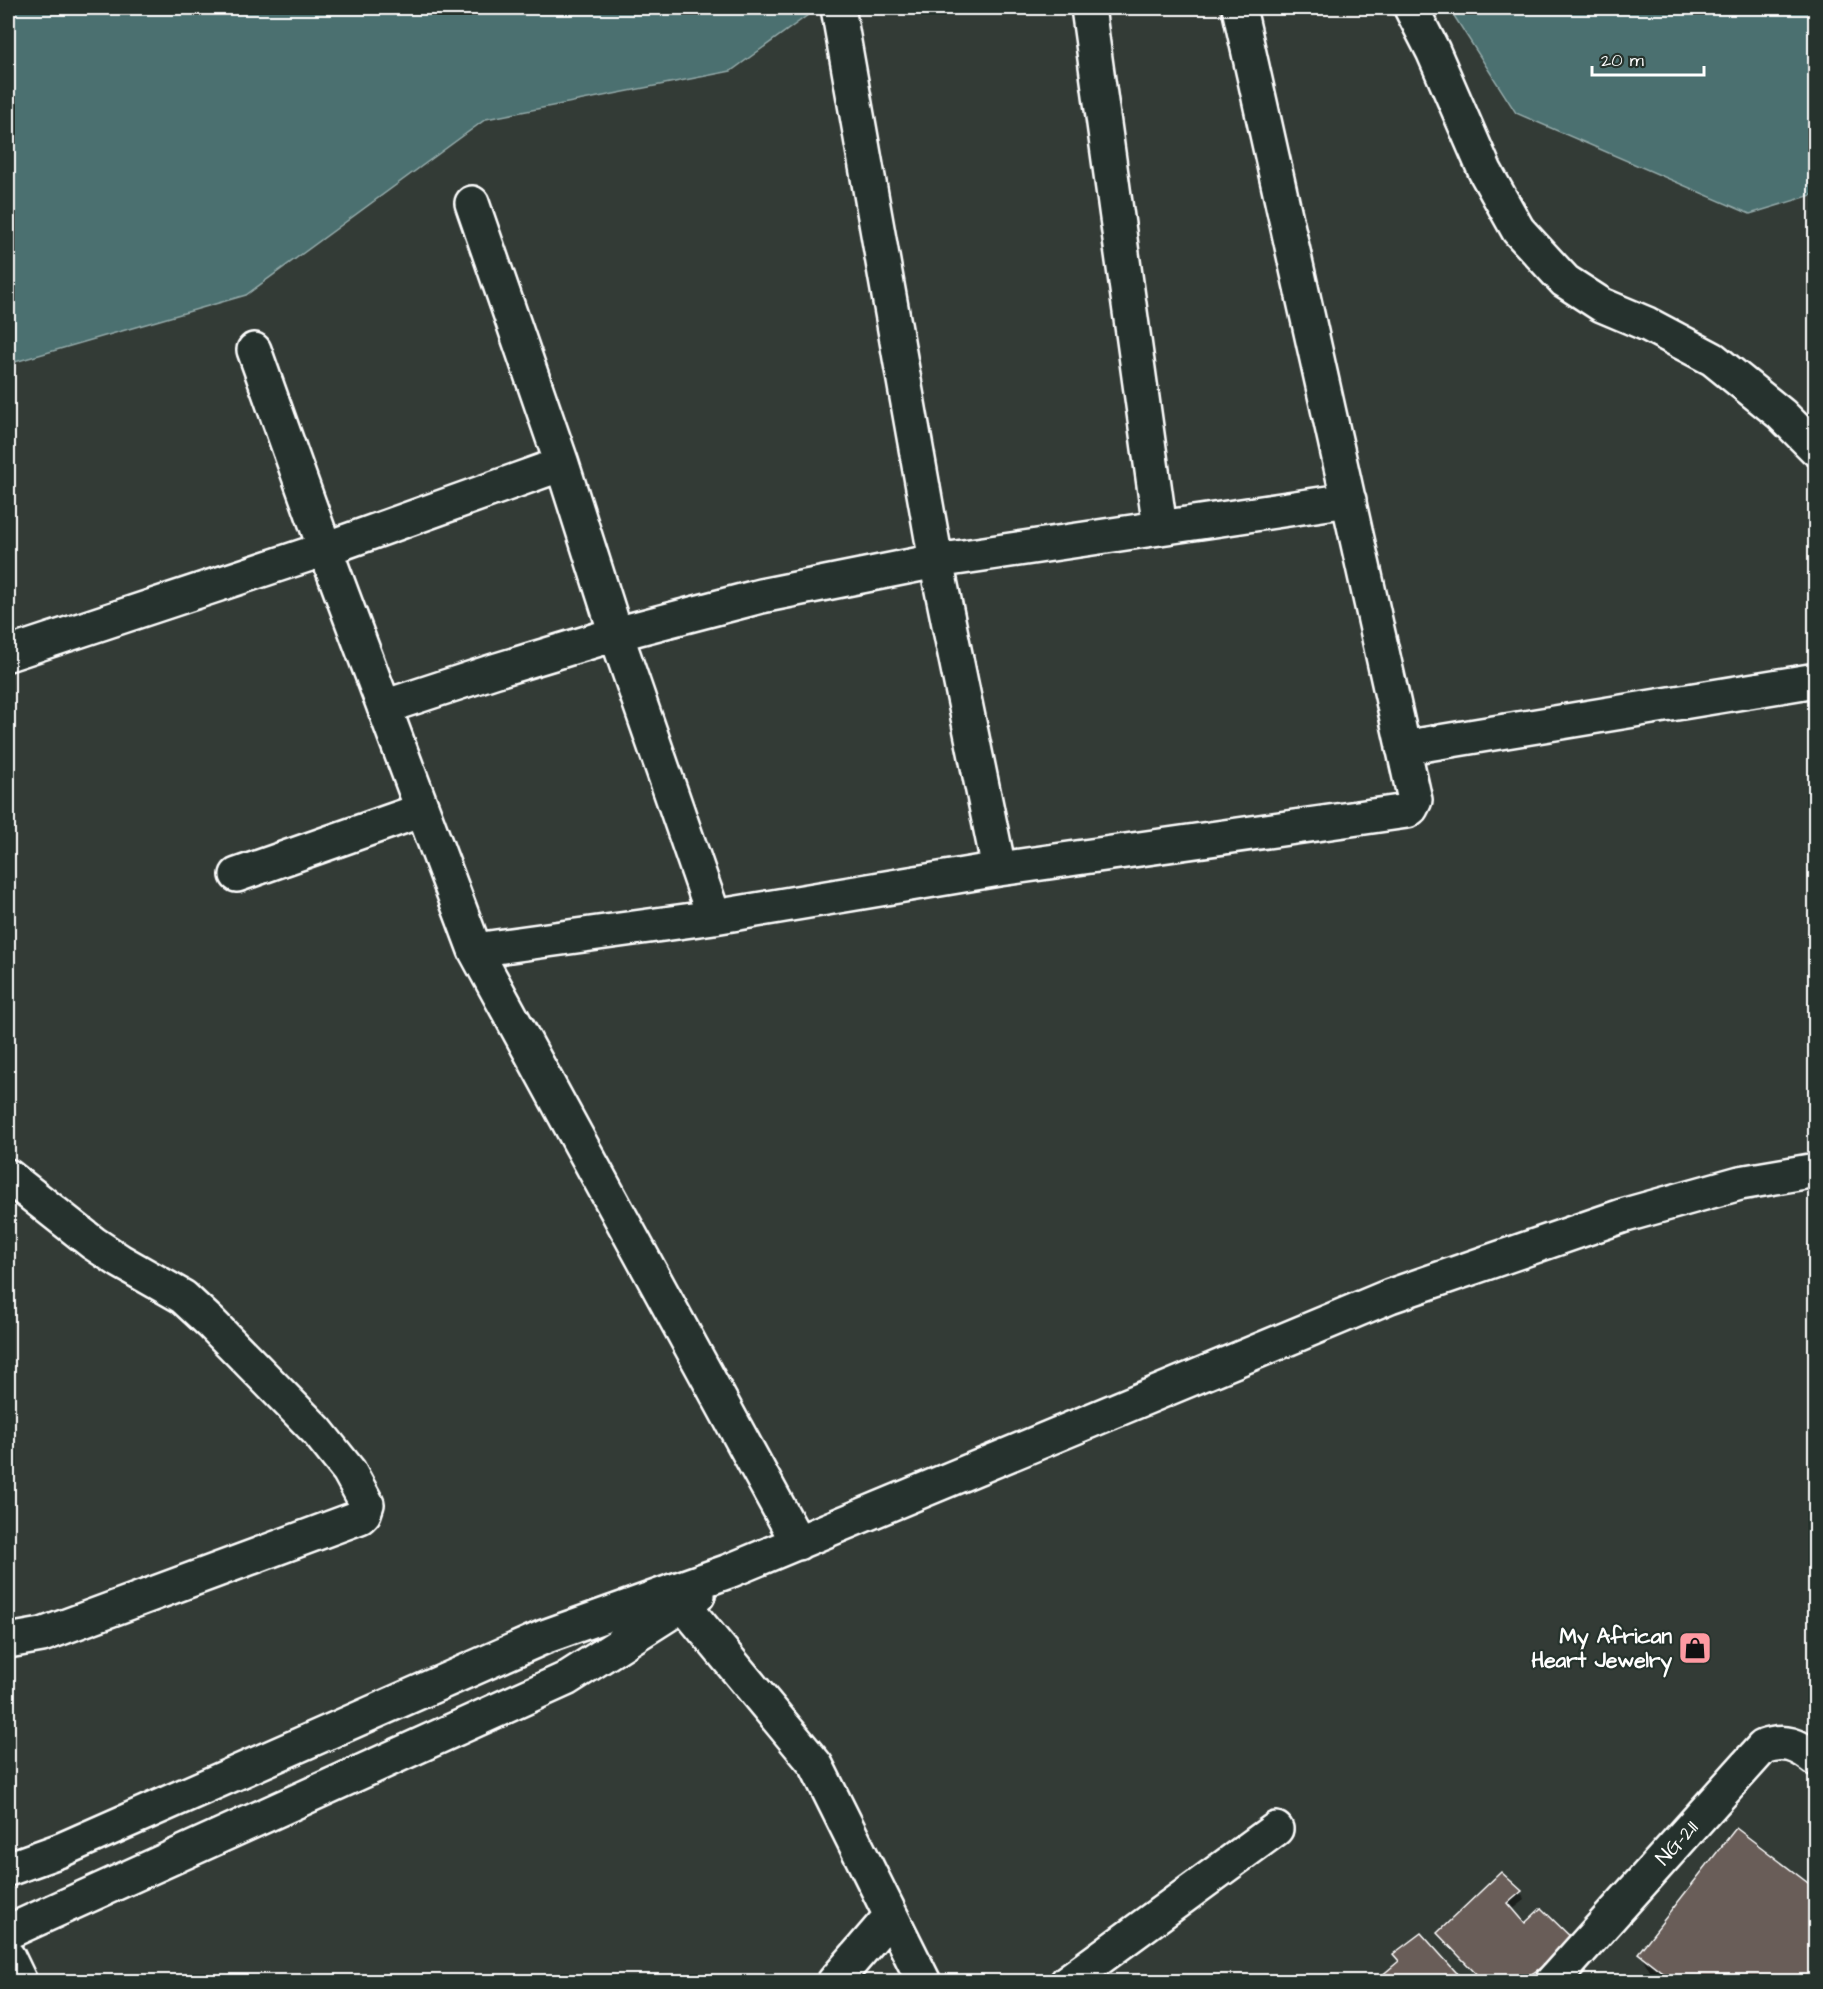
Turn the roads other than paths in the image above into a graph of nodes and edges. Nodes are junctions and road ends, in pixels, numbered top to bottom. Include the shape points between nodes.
1 (838, 8) edge
2 (1088, 8) edge
3 (1239, 8) edge
4 (1410, 8) edge
5 (472, 203) dead end
6 (254, 350) dead end
7 (1815, 449) edge
8 (562, 464) junction
9 (1349, 500) junction
10 (1160, 528) junction
11 (325, 549) junction
12 (936, 561) junction
13 (616, 634) junction
14 (8, 654) edge
15 (1815, 680) edge
16 (384, 707) junction
17 (1403, 748) junction
18 (422, 810) junction
19 (999, 869) junction
20 (237, 875) dead end
21 (714, 916) junction
22 (475, 950) junction
23 (1815, 1170) edge
24 (8, 1176) edge
25 (798, 1543) junction
26 (678, 1598) junction
27 (8, 1641) edge
28 (1815, 1759) edge
29 (1276, 1829) dead end
30 (8, 1869) edge
31 (890, 1917) junction
32 (8, 1932) edge
33 (8, 1957) edge
34 (20, 1982) edge
35 (834, 1982) edge
36 (924, 1982) edge
37 (1067, 1982) edge
38 (1552, 1982) edge

1 - 12 street
2 - 10 street
3 - 9 street
4 - 7 street via 1485,171 1518,230 1565,282 1713,359 1781,414
5 - 8 street
6 - 11 street
8 - 11 street
8 - 13 street
9 - 10 street
9 - 17 street
10 - 12 street
11 - 14 street
11 - 16 street
12 - 13 street via 761,596
12 - 19 street
13 - 16 street
13 - 21 street
15 - 17 street
16 - 18 street
17 - 19 street via 1415,800 1407,811
18 - 20 street
18 - 22 street
19 - 21 street
21 - 22 street
22 - 25 street
23 - 25 street via 1740,1183 1622,1216 1390,1296
24 - 27 street via 93,1243 183,1297 212,1323 316,1431 349,1471 367,1504 360,1517 42,1635
25 - 26 street via 729,1571
26 - 30 street via 544,1637 71,1846
26 - 31 street via 816,1765
26 - 32 street via 566,1679
28 - 38 street, NG-211 via 1788,1742 1763,1747
29 - 37 street
31 - 35 street
31 - 36 street
33 - 34 street

